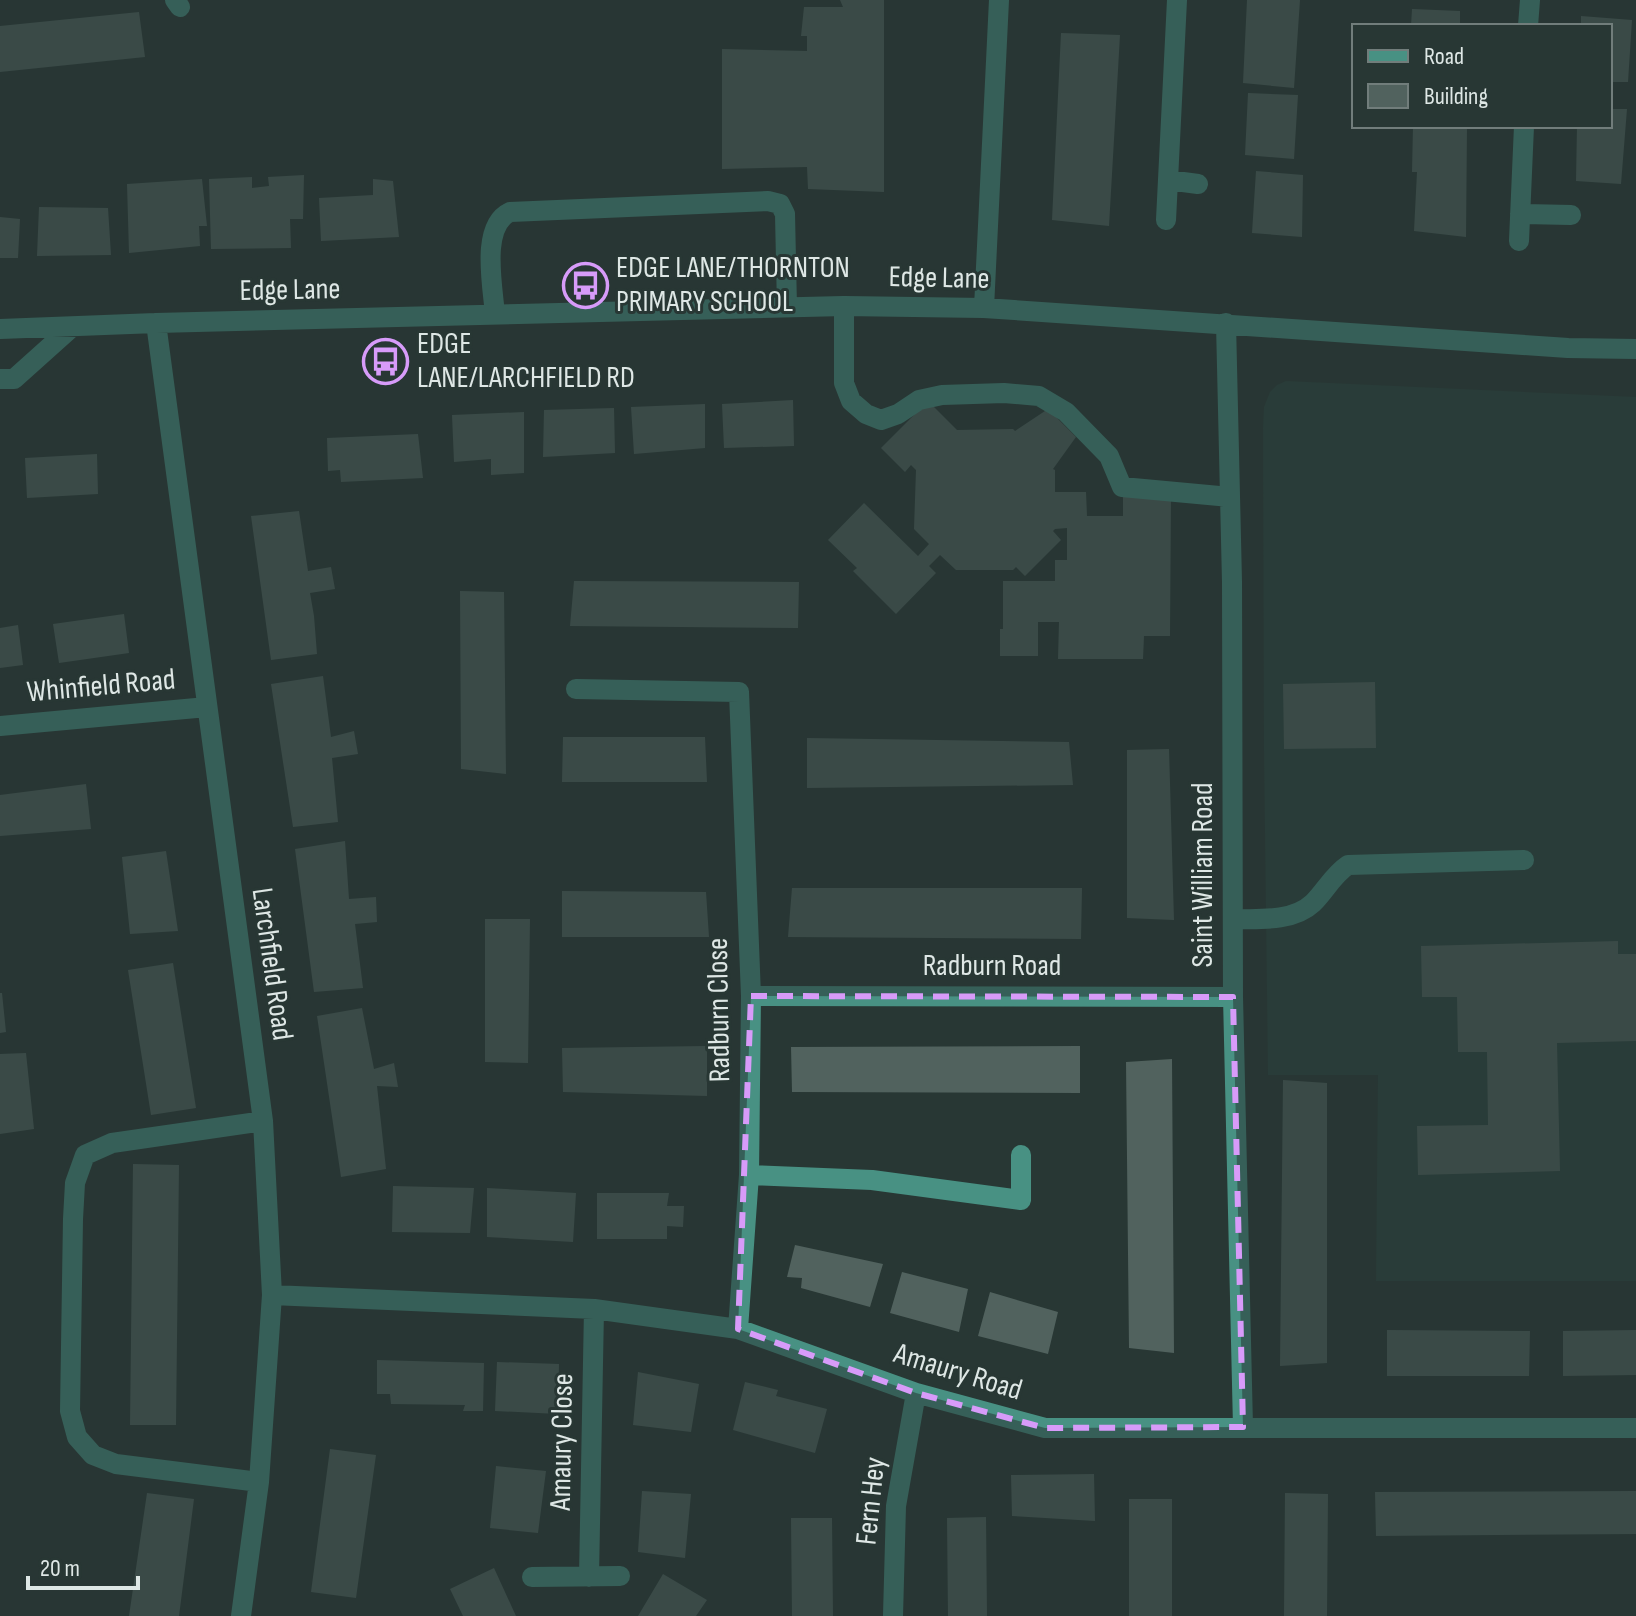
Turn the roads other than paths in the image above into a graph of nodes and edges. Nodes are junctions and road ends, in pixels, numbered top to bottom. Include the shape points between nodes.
1 (999, 0) edge
2 (1177, 0) edge
3 (1530, 0) edge
4 (1528, 24) edge
5 (1524, 128) edge
6 (1168, 180) junction
7 (1198, 184) dead end
8 (1520, 214) junction
9 (1571, 215) dead end
10 (1166, 220) dead end
11 (1519, 241) dead end
12 (844, 306) junction
13 (787, 307) junction
14 (984, 308) junction
15 (495, 315) junction
16 (156, 323) junction
17 (1226, 323) junction
18 (72, 327) junction
19 (0, 329) edge
20 (1636, 349) edge
21 (0, 379) edge
22 (1230, 497) junction
23 (576, 689) dead end
24 (207, 707) junction
25 (0, 726) edge
26 (1524, 860) dead end
27 (1233, 919) junction
28 (751, 996) junction
29 (1233, 997) junction
30 (263, 1121) junction
31 (1021, 1155) dead end
32 (749, 1175) junction
33 (272, 1295) junction
34 (594, 1309) junction
35 (738, 1329) junction
36 (916, 1393) junction
37 (1243, 1427) junction
38 (1636, 1428) edge
39 (259, 1482) junction
40 (620, 1576) dead end
41 (532, 1577) dead end
42 (589, 1577) junction
43 (241, 1616) edge
44 (893, 1616) edge

1 - 14 street
2 - 6 street
3 - 4 street
5 - 8 street
6 - 7 street
6 - 10 street
8 - 9 street
8 - 11 street
12 - 13 street, Edge Lane
12 - 14 street, Edge Lane
12 - 22 street via 844,383 851,401 866,414 881,420 919,400 942,395 1039,396 1066,412 1109,456 1122,487
13 - 15 street, Edge Lane
13 - 15 street via 785,214 780,204 768,201 510,212 491,235
14 - 17 street, Edge Lane
15 - 16 street, Edge Lane
16 - 18 street, Edge Lane
16 - 24 street, Larchfield Road
17 - 20 street, Edge Lane
17 - 22 street, Saint William Road
18 - 19 street, Edge Lane
18 - 21 street via 14,379
22 - 27 street, Saint William Road
23 - 28 street, Radburn Close via 739,692
24 - 25 street, Whinfield Road
24 - 30 street, Larchfield Road
26 - 27 street via 1348,865 1311,905 1289,917
27 - 29 street, Saint William Road
28 - 29 street, Radburn Road
28 - 32 street, Radburn Close
29 - 37 street, Saint William Road
30 - 33 street, Larchfield Road
30 - 39 street via 112,1143 85,1155 75,1183 70,1411 77,1437 93,1455 116,1464
31 - 32 street via 1021,1200 872,1180
32 - 35 street, Radburn Close
33 - 34 street, Amaury Road
33 - 39 street, Larchfield Road
34 - 35 street, Amaury Road
34 - 42 street, Amaury Close
35 - 36 street, Amaury Road
36 - 37 street, Amaury Road via 1045,1428
36 - 44 street, Fern Hey via 896,1506
37 - 38 street, Amaury Road
39 - 43 street, Larchfield Road
40 - 42 street
41 - 42 street

